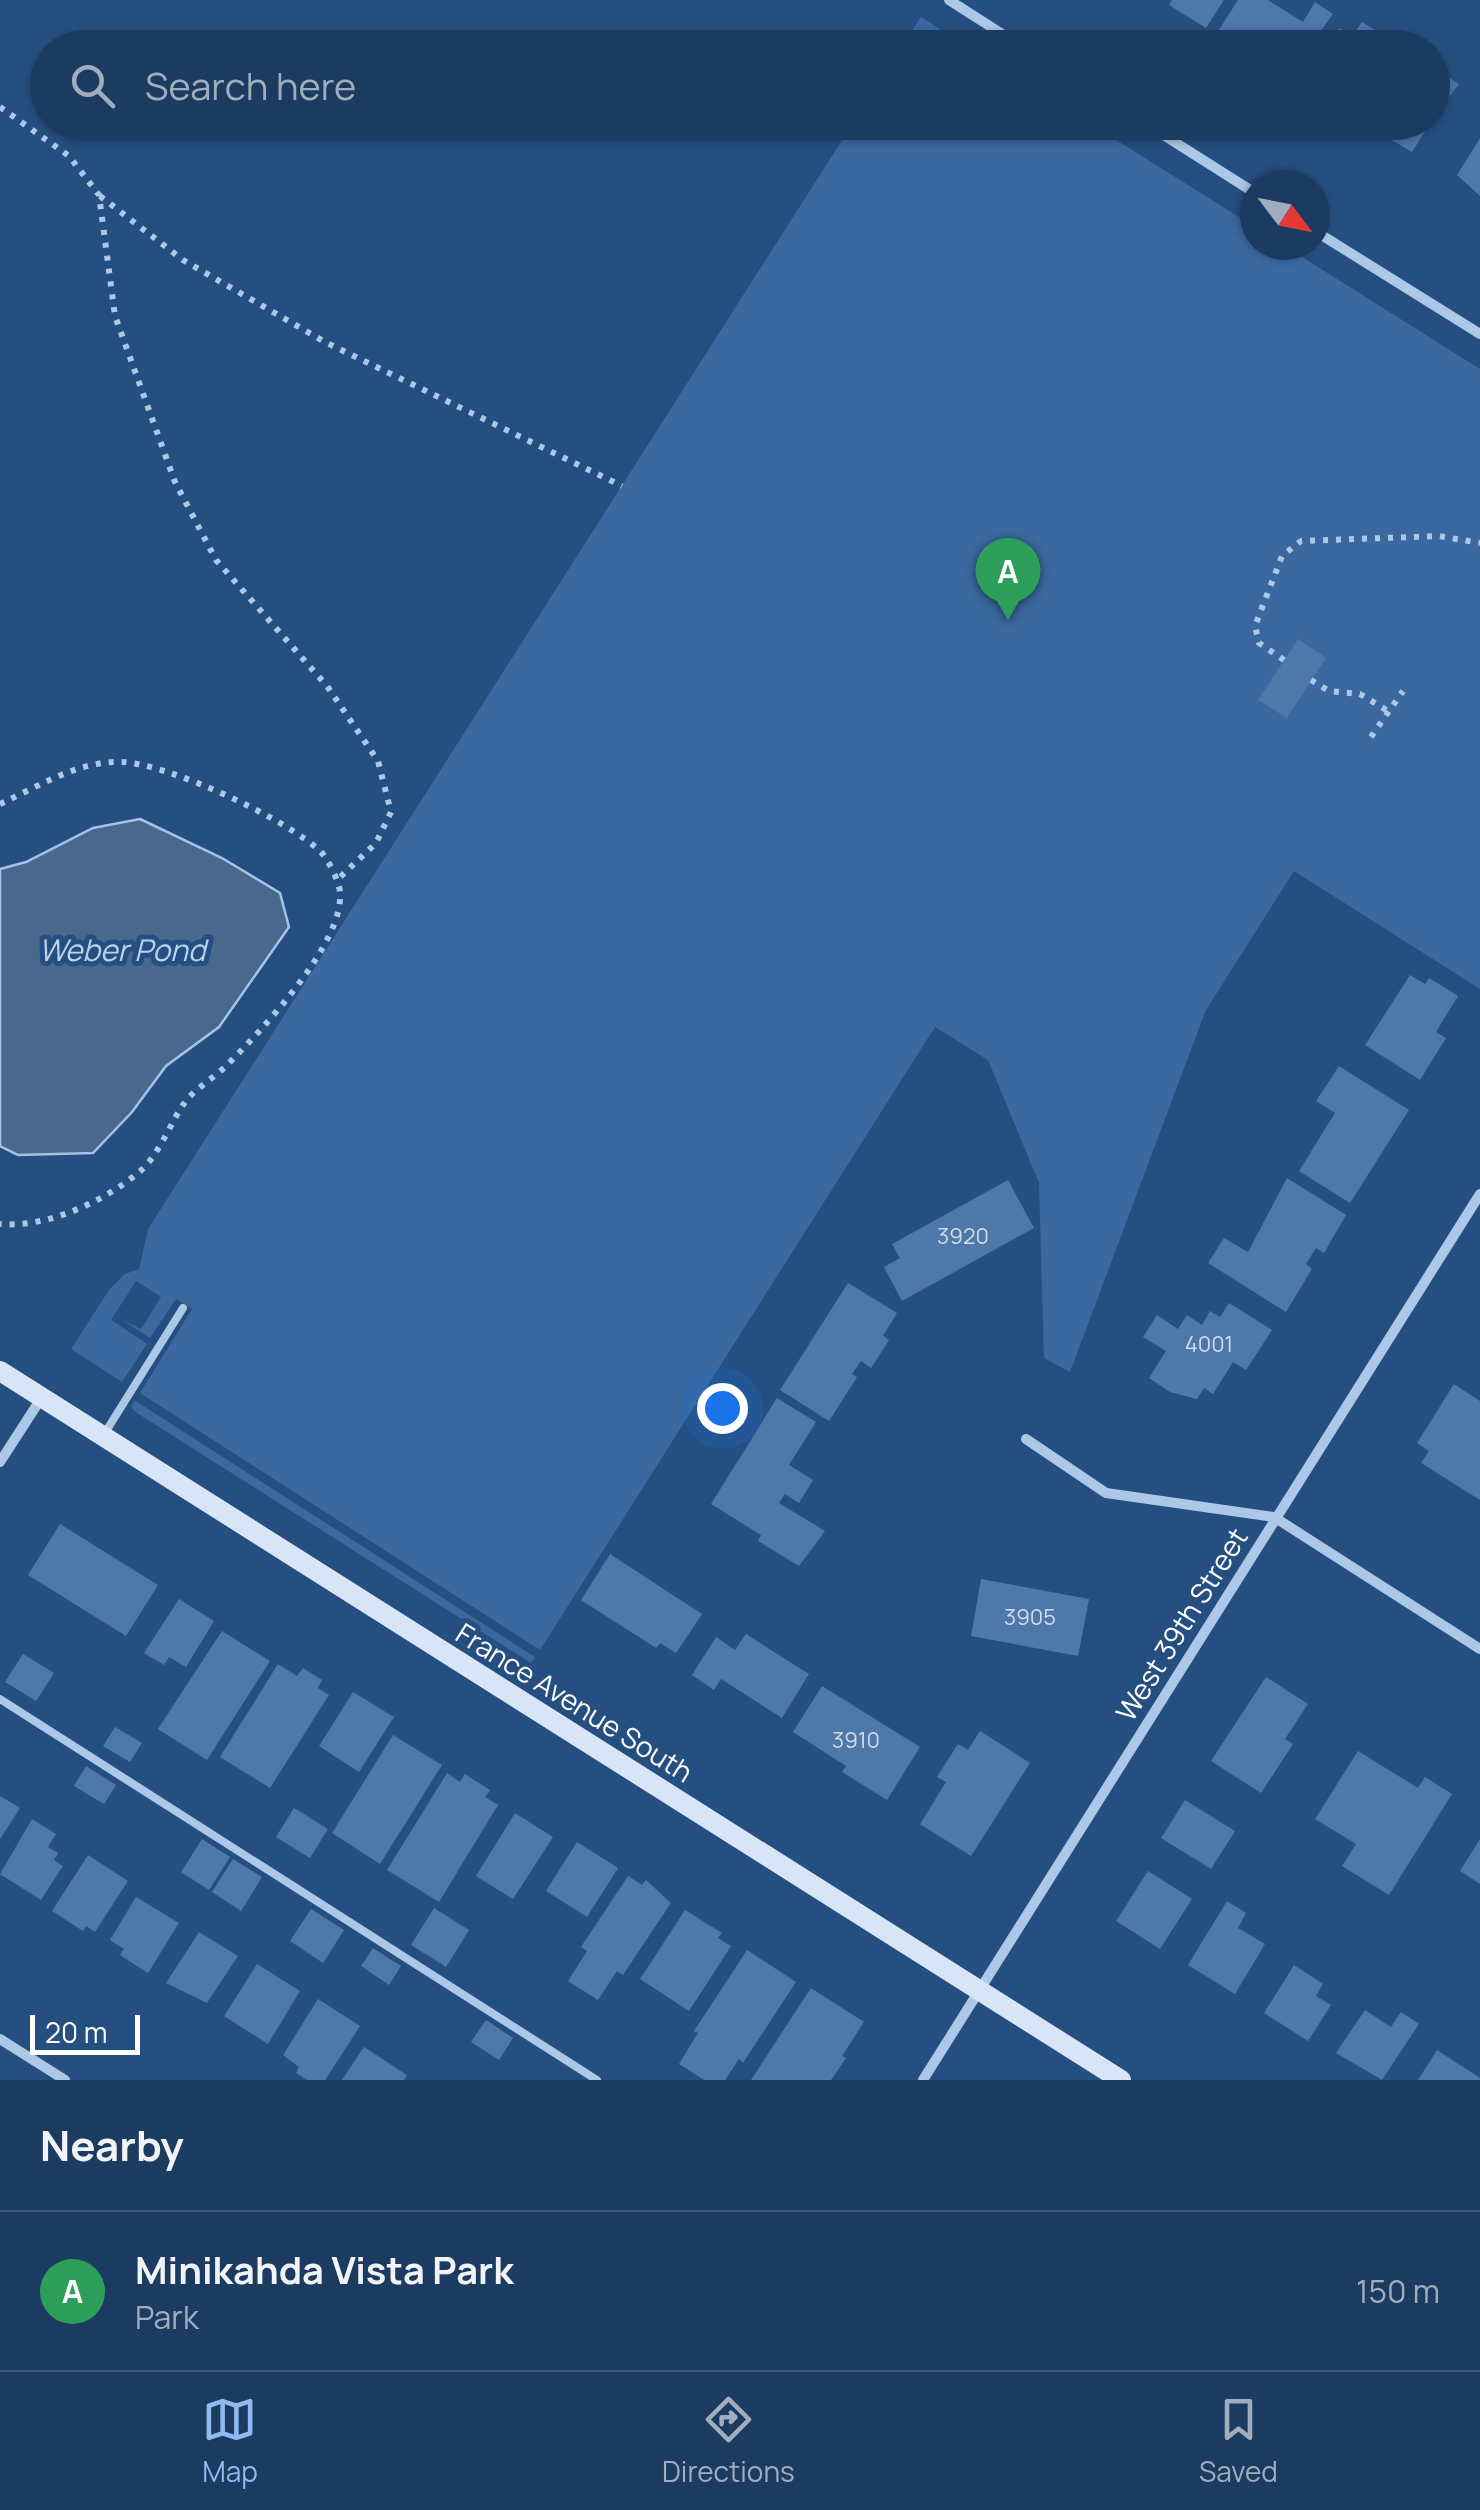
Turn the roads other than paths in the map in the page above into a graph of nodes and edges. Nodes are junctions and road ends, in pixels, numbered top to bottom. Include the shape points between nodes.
1 (949, 0) edge
2 (996, 30) edge
3 (1171, 140) edge
4 (1240, 183) edge
5 (1330, 239) edge
6 (1480, 334) edge
7 (1480, 1194) edge
8 (183, 1308) dead end
9 (0, 1371) edge
10 (42, 1397) junction
11 (103, 1436) junction
12 (1026, 1439) dead end
13 (0, 1462) edge
14 (1274, 1517) junction
15 (1480, 1649) edge
16 (0, 1699) edge
17 (980, 1990) junction
18 (0, 2039) edge
19 (65, 2080) edge
20 (596, 2080) edge
21 (923, 2080) edge
22 (1121, 2080) edge

1 - 2 street
3 - 4 street
5 - 6 street
7 - 14 street, West 39th Street
8 - 11 lane
9 - 10 main road, France Avenue South
10 - 11 main road, France Avenue South
10 - 13 street
11 - 17 main road, France Avenue South
12 - 14 street via 1106,1492
14 - 15 street
14 - 17 street, West 39th Street
16 - 20 lane
17 - 21 street, West 39th Street
17 - 22 main road, France Avenue South
18 - 19 street

